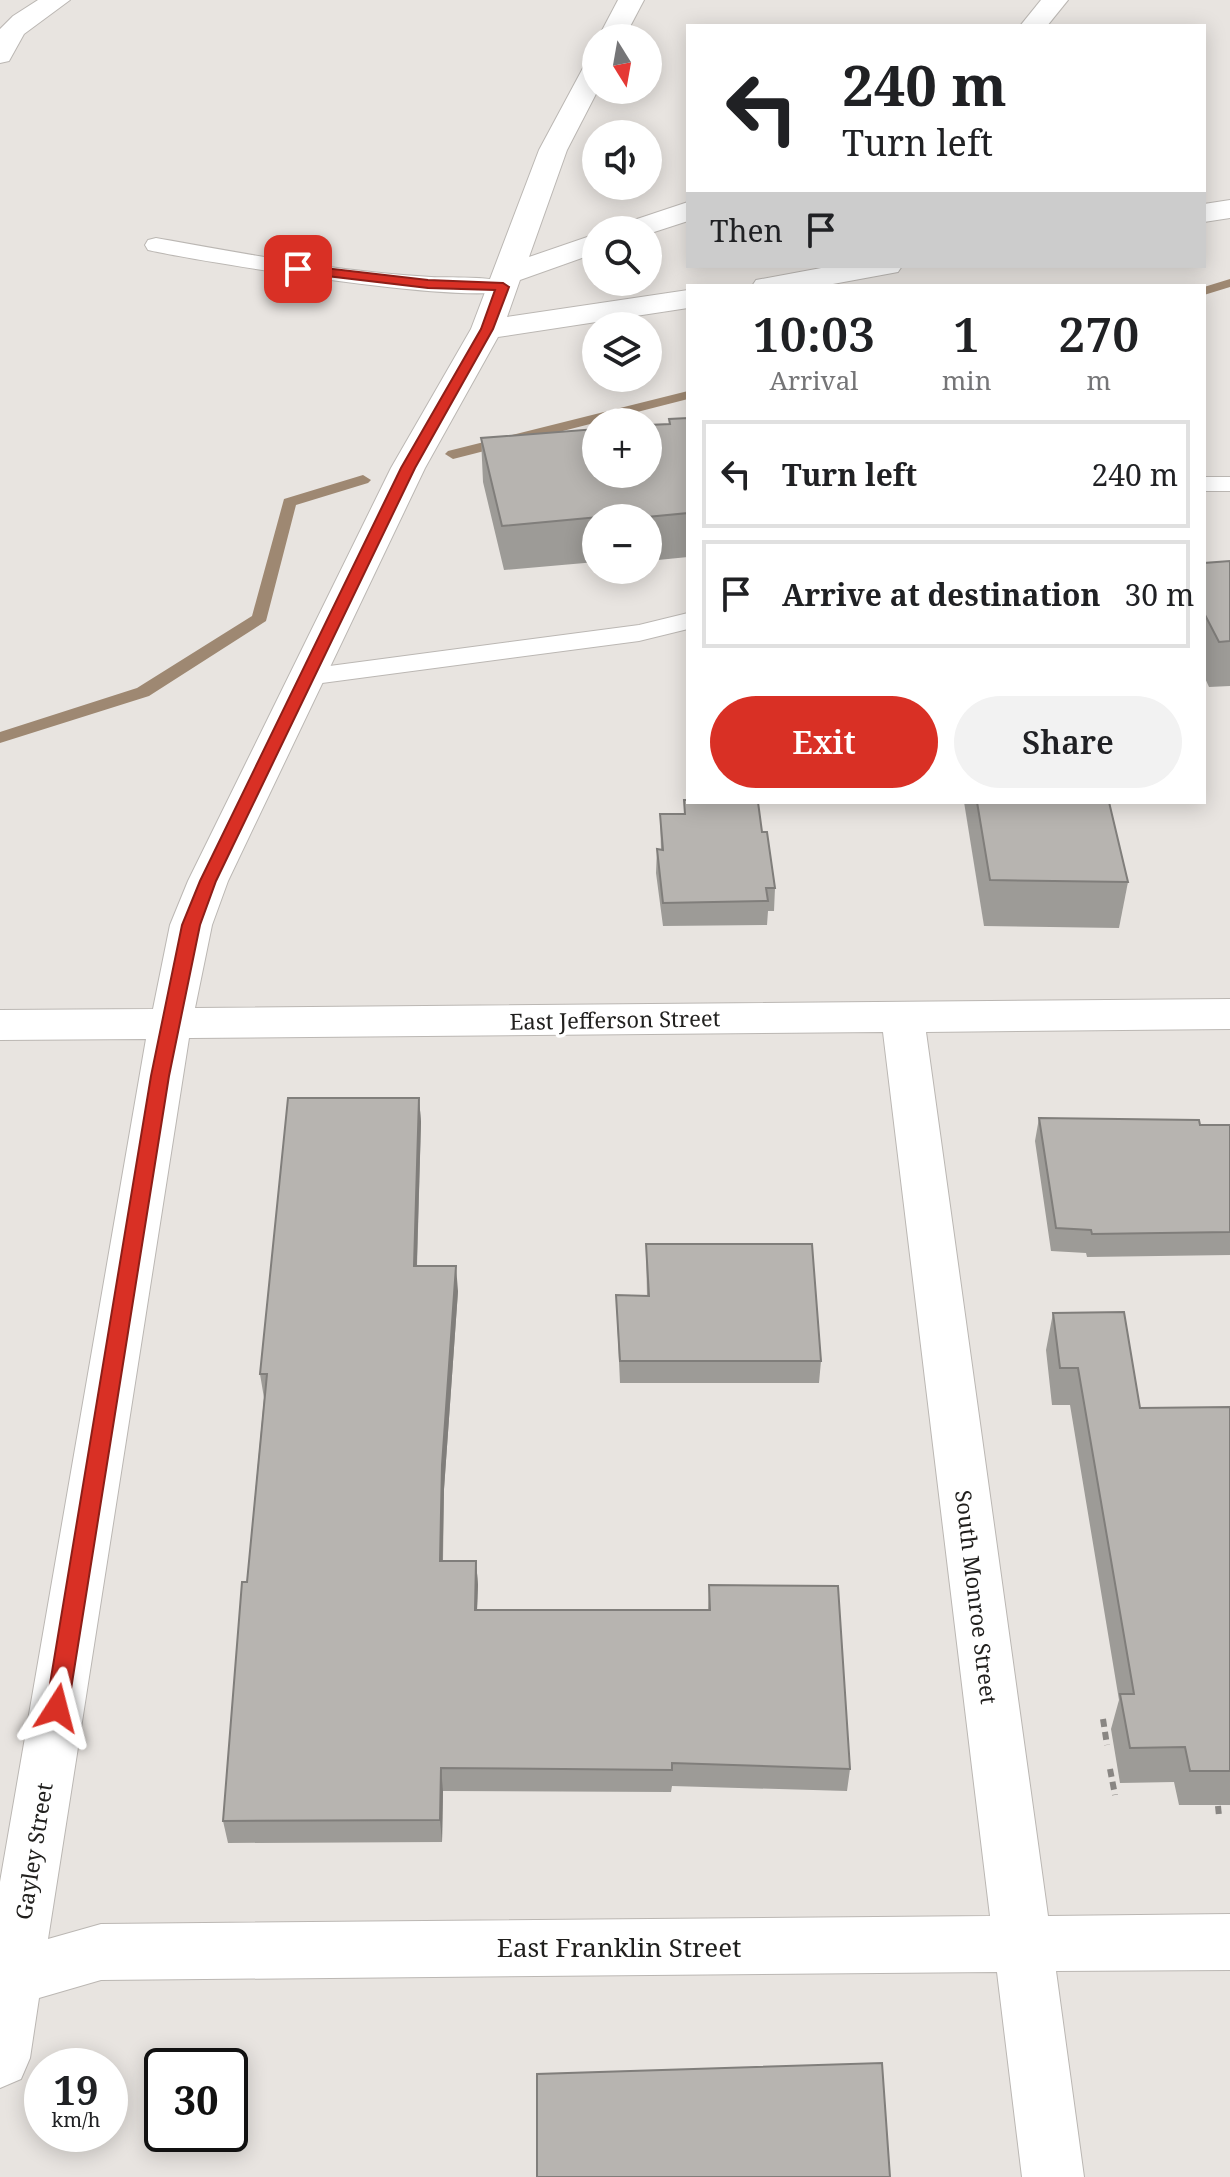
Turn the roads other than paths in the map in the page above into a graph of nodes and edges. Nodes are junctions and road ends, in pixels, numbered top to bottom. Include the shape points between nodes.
1 (57, 0) edge
2 (631, 0) edge
3 (1055, 0) edge
4 (618, 24) edge
5 (1035, 24) edge
6 (0, 55) edge
7 (582, 95) edge
8 (1230, 209) edge
9 (686, 212) edge
10 (1206, 213) edge
11 (662, 220) edge
12 (156, 245) dead end
13 (582, 249) edge
14 (875, 268) edge
15 (505, 281) junction
16 (779, 284) edge
17 (686, 299) edge
18 (487, 329) junction
19 (1206, 484) edge
20 (1230, 484) edge
21 (686, 621) edge
22 (307, 677) junction
23 (1230, 1014) edge
24 (902, 1016) junction
25 (170, 1023) junction
26 (0, 1025) edge
27 (1230, 1942) edge
28 (1022, 1945) junction
29 (6, 1980) edge
30 (0, 2058) edge
31 (1053, 2177) edge

1 - 6 street via 13,27
2 - 4 street
3 - 5 street
7 - 15 street, Gayley Street via 553,150
8 - 10 street
9 - 11 street
12 - 15 lane via 326,274
13 - 15 street
14 - 16 street
15 - 18 street, Gayley Street
17 - 18 street
18 - 22 street, Gayley Street via 408,468
19 - 20 lane
21 - 22 lane via 639,633
22 - 25 street, Gayley Street via 202,896
23 - 24 street, East Jefferson Street
24 - 25 street, East Jefferson Street
24 - 28 street, South Monroe Street
25 - 26 street, East Jefferson Street
25 - 29 street, Gayley Street
27 - 28 street, East Franklin Street
28 - 29 street, East Franklin Street via 101,1952
28 - 31 street, South Monroe Street
29 - 30 street, Gayley Street

